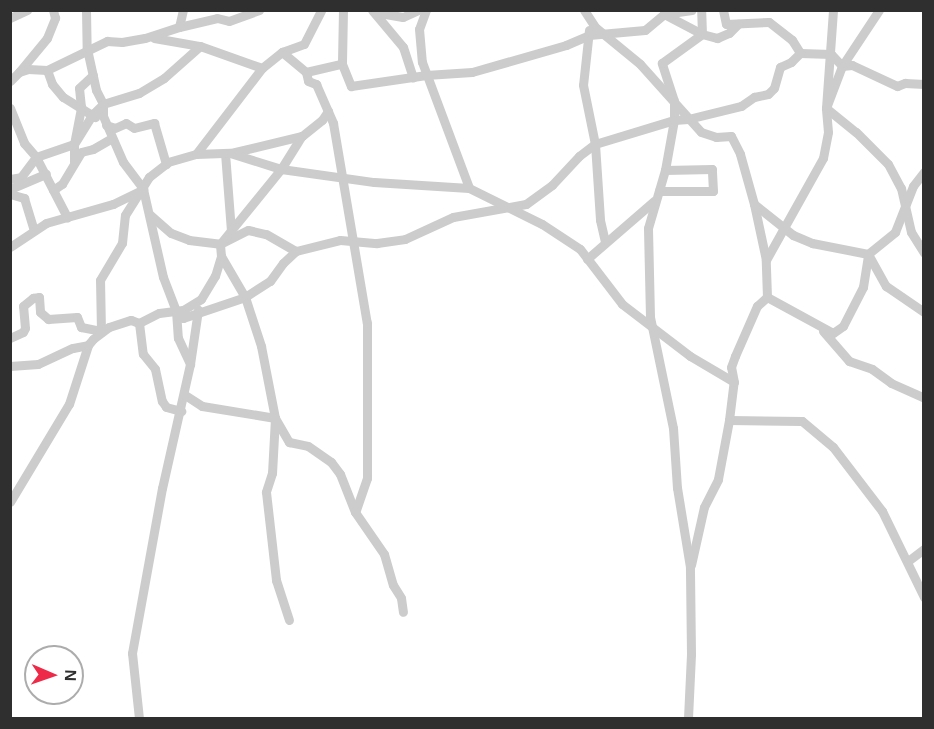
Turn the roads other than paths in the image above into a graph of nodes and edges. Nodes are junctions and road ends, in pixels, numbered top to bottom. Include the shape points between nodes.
1 (53, 10) edge
2 (86, 10) edge
3 (183, 10) edge
4 (259, 10) edge
5 (321, 10) edge
6 (343, 10) edge
7 (418, 10) edge
8 (426, 10) edge
9 (692, 10) edge
10 (701, 10) edge
11 (723, 10) edge
12 (833, 10) edge
13 (879, 10) edge
14 (371, 11) edge
15 (587, 11) edge
16 (25, 12) edge
17 (10, 13) edge
18 (664, 14) junction
19 (10, 18) edge
20 (738, 24) junction
21 (179, 27) junction
22 (605, 34) junction
23 (702, 34) junction
24 (589, 35) junction
25 (145, 38) junction
26 (200, 46) junction
27 (87, 49) junction
28 (282, 52) junction
29 (800, 53) junction
30 (831, 54) junction
31 (342, 63) junction
32 (842, 66) junction
33 (262, 68) junction
34 (47, 70) junction
35 (19, 72) junction
36 (306, 72) junction
37 (93, 75) junction
38 (426, 75) junction
39 (412, 77) junction
40 (10, 81) edge
41 (924, 84) edge
42 (674, 101) junction
43 (103, 104) junction
44 (81, 107) junction
45 (10, 108) edge
46 (826, 108) junction
47 (328, 111) junction
48 (93, 114) junction
49 (688, 119) junction
50 (674, 120) junction
51 (108, 127) junction
52 (10, 129) edge
53 (302, 136) junction
54 (112, 138) junction
55 (24, 143) junction
56 (74, 144) junction
57 (595, 144) junction
58 (227, 153) junction
59 (196, 154) junction
60 (36, 157) junction
61 (74, 163) junction
62 (166, 164) junction
63 (281, 169) junction
64 (665, 170) junction
65 (924, 172) edge
66 (46, 174) junction
67 (343, 176) junction
68 (10, 179) edge
69 (469, 188) junction
70 (10, 189) edge
71 (143, 189) junction
72 (53, 190) junction
73 (659, 191) junction
74 (10, 194) edge
75 (654, 201) junction
76 (754, 204) junction
77 (507, 205) junction
78 (906, 208) junction
79 (148, 213) junction
80 (67, 217) junction
81 (784, 229) junction
82 (34, 231) junction
83 (231, 231) junction
84 (351, 240) junction
85 (605, 241) junction
86 (220, 244) junction
87 (10, 247) edge
88 (296, 251) junction
89 (868, 254) junction
90 (924, 254) edge
91 (221, 256) junction
92 (586, 259) junction
93 (766, 260) junction
94 (245, 297) junction
95 (767, 297) junction
96 (201, 299) junction
97 (176, 311) junction
98 (924, 312) edge
99 (198, 313) junction
100 (140, 324) junction
101 (817, 325) junction
102 (654, 329) junction
103 (101, 331) junction
104 (10, 339) edge
105 (88, 345) junction
106 (190, 364) junction
107 (10, 366) edge
108 (734, 382) junction
109 (185, 395) junction
110 (924, 398) edge
111 (181, 411) junction
112 (275, 418) junction
113 (729, 420) junction
114 (10, 502) edge
115 (356, 512) junction
116 (924, 549) edge
117 (908, 561) junction
118 (690, 567) junction
119 (924, 597) edge
120 (403, 612) dead end
121 (290, 620) dead end
122 (139, 718) edge
123 (688, 718) edge

1 - 35 street via 55,18 47,38
2 - 27 street
3 - 21 street
4 - 21 street via 229,21 217,18
5 - 28 street via 304,44
6 - 31 street
7 - 14 street via 403,17
8 - 38 street via 419,29 420,56
9 - 18 street
10 - 23 street
11 - 20 street via 726,24
12 - 30 street
13 - 32 street
14 - 39 street via 404,47
15 - 22 street via 595,27
15 - 24 street
16 - 17 street
16 - 19 street
18 - 22 street via 645,30
18 - 23 street
20 - 23 street via 717,38
20 - 29 street via 769,22 792,40
21 - 25 street
22 - 24 street
22 - 42 street
23 - 42 street via 662,63
24 - 38 street via 472,72
24 - 57 street via 583,85
25 - 26 street
25 - 27 street via 107,41
26 - 33 street
26 - 43 street via 164,78 139,93
27 - 34 street
27 - 37 street
28 - 33 street
28 - 36 street
29 - 30 street
29 - 49 street via 780,67 774,88 768,94 741,106
30 - 32 street
30 - 46 street
31 - 36 street
31 - 39 street via 351,86
32 - 41 street via 852,65 897,86
32 - 46 street
33 - 59 street
34 - 35 street
34 - 44 street via 63,97
35 - 40 street
36 - 47 street
37 - 43 street
37 - 44 street via 80,88
38 - 39 street
38 - 69 street
42 - 49 street
42 - 50 street
43 - 48 street
43 - 51 street
44 - 48 street
44 - 56 street
45 - 55 street
46 - 78 street via 888,164
46 - 81 street via 828,132 823,158
47 - 53 street
47 - 67 street
48 - 51 street
48 - 56 street
49 - 50 street
49 - 76 street via 701,132 730,136 740,154
50 - 57 street
50 - 64 street
51 - 54 street
51 - 62 street via 126,123 134,128 154,123
52 - 55 street
53 - 58 street
53 - 63 street
54 - 61 street via 81,153
54 - 71 street via 123,162
55 - 60 street
56 - 60 street
56 - 61 street
57 - 77 street via 526,204
57 - 85 street
58 - 59 street
58 - 63 street
58 - 83 street
59 - 62 street
60 - 66 street
60 - 68 street via 21,177
61 - 72 street via 62,184
62 - 71 street via 149,177
63 - 67 street
63 - 83 street
64 - 73 street
64 - 73 street via 712,169 713,191
65 - 78 street via 913,186
66 - 70 street
66 - 72 street
67 - 69 street via 374,182
67 - 84 street
69 - 77 street
71 - 79 street
71 - 80 street via 113,204
71 - 103 street via 124,215 122,243 100,280
72 - 80 street
73 - 75 street
74 - 82 street via 24,198
75 - 85 street
75 - 102 street via 648,236 650,316
76 - 81 street
76 - 93 street
77 - 84 street via 453,217 405,239 377,243
77 - 92 street via 564,237
78 - 89 street via 895,232
78 - 90 street via 911,232
79 - 86 street via 171,233
79 - 97 street via 163,278
80 - 82 street
81 - 89 street via 812,243
81 - 93 street
82 - 87 street
83 - 86 street
84 - 88 street
84 - 115 street via 367,323 367,478
85 - 92 street
86 - 88 street via 248,230 266,234
86 - 91 street
88 - 94 street via 270,281
89 - 98 street via 886,286
89 - 101 street via 863,287 843,326 833,333
91 - 94 street
91 - 96 street
92 - 102 street via 622,304
93 - 95 street
94 - 99 street
94 - 112 street via 261,346
95 - 101 street
95 - 108 street via 757,306 742,337 731,367
96 - 97 street
96 - 99 street
97 - 99 street via 183,318
97 - 100 street via 159,313
97 - 106 street via 178,338
99 - 106 street
100 - 103 street via 131,320
100 - 111 street via 143,354 155,369 162,400 166,407
101 - 110 street via 849,361 872,369
102 - 108 street
102 - 118 street via 673,428 677,488
103 - 104 street via 81,327 76,317 48,319 40,312 39,297 22,306 25,328
103 - 105 street
105 - 107 street via 38,364
105 - 114 street via 69,404
106 - 109 street
108 - 113 street
109 - 111 street
109 - 112 street via 202,406
111 - 122 street via 162,488 132,653
112 - 115 street via 289,442 308,446 330,462 340,474
112 - 121 street via 272,473 266,492 276,580
113 - 117 street via 802,421 833,447 861,481
113 - 118 street via 718,479 704,507
115 - 120 street via 384,554
116 - 117 street
117 - 119 street
118 - 123 street

